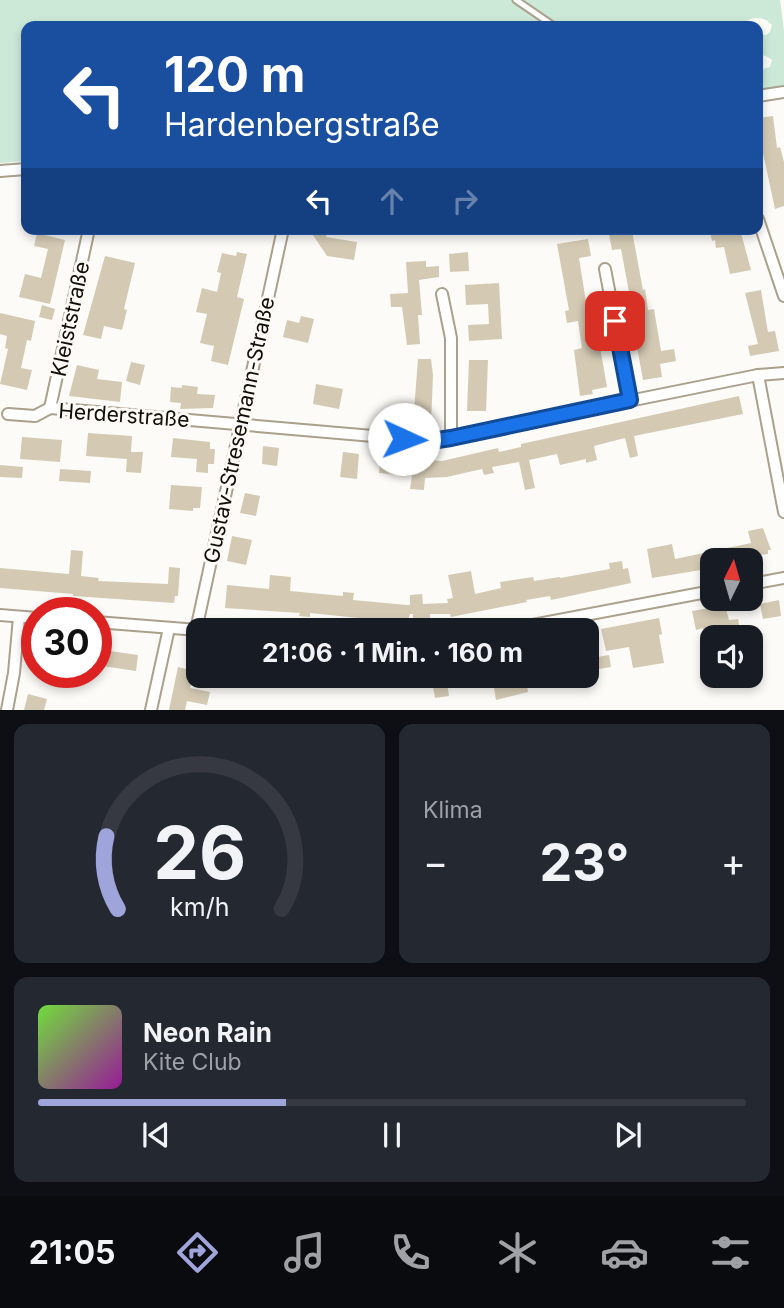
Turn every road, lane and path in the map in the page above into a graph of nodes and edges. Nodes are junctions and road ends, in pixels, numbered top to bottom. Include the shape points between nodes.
1 (516, 0) edge
2 (547, 21) edge
3 (784, 92) edge
4 (763, 95) edge
5 (21, 169) edge
6 (0, 171) edge
7 (763, 234) edge
8 (88, 235) edge
9 (282, 235) edge
10 (605, 269) dead end
11 (442, 294) dead end
12 (784, 296) edge
13 (784, 373) edge
14 (758, 375) junction
15 (630, 400) junction
16 (50, 408) junction
17 (8, 414) dead end
18 (241, 425) junction
19 (451, 438) junction
20 (784, 512) edge
21 (784, 578) edge
22 (763, 582) edge
23 (700, 593) edge
24 (0, 615) edge
25 (19, 617) joint
26 (200, 618) edge
27 (569, 618) edge
28 (112, 623) edge
29 (169, 628) junction
30 (186, 629) edge
31 (7, 709) edge
32 (151, 709) edge

1 - 2 lane
3 - 4 street
5 - 6 street
7 - 12 street
8 - 16 street, Kleiststraße
9 - 18 street, Gustav-Stresemann-Straße
10 - 15 street
11 - 19 street via 451,338
13 - 14 street, Herderstraße
14 - 15 street, Herderstraße
14 - 20 street
15 - 19 street, Herderstraße
16 - 17 street, Herderstraße via 35,416
16 - 18 street, Herderstraße
18 - 19 street, Herderstraße via 431,441
18 - 26 street, Gustav-Stresemann-Straße
21 - 22 street
23 - 27 street
24 - 25 street
25 - 31 street
28 - 29 street
29 - 30 street
29 - 32 street

